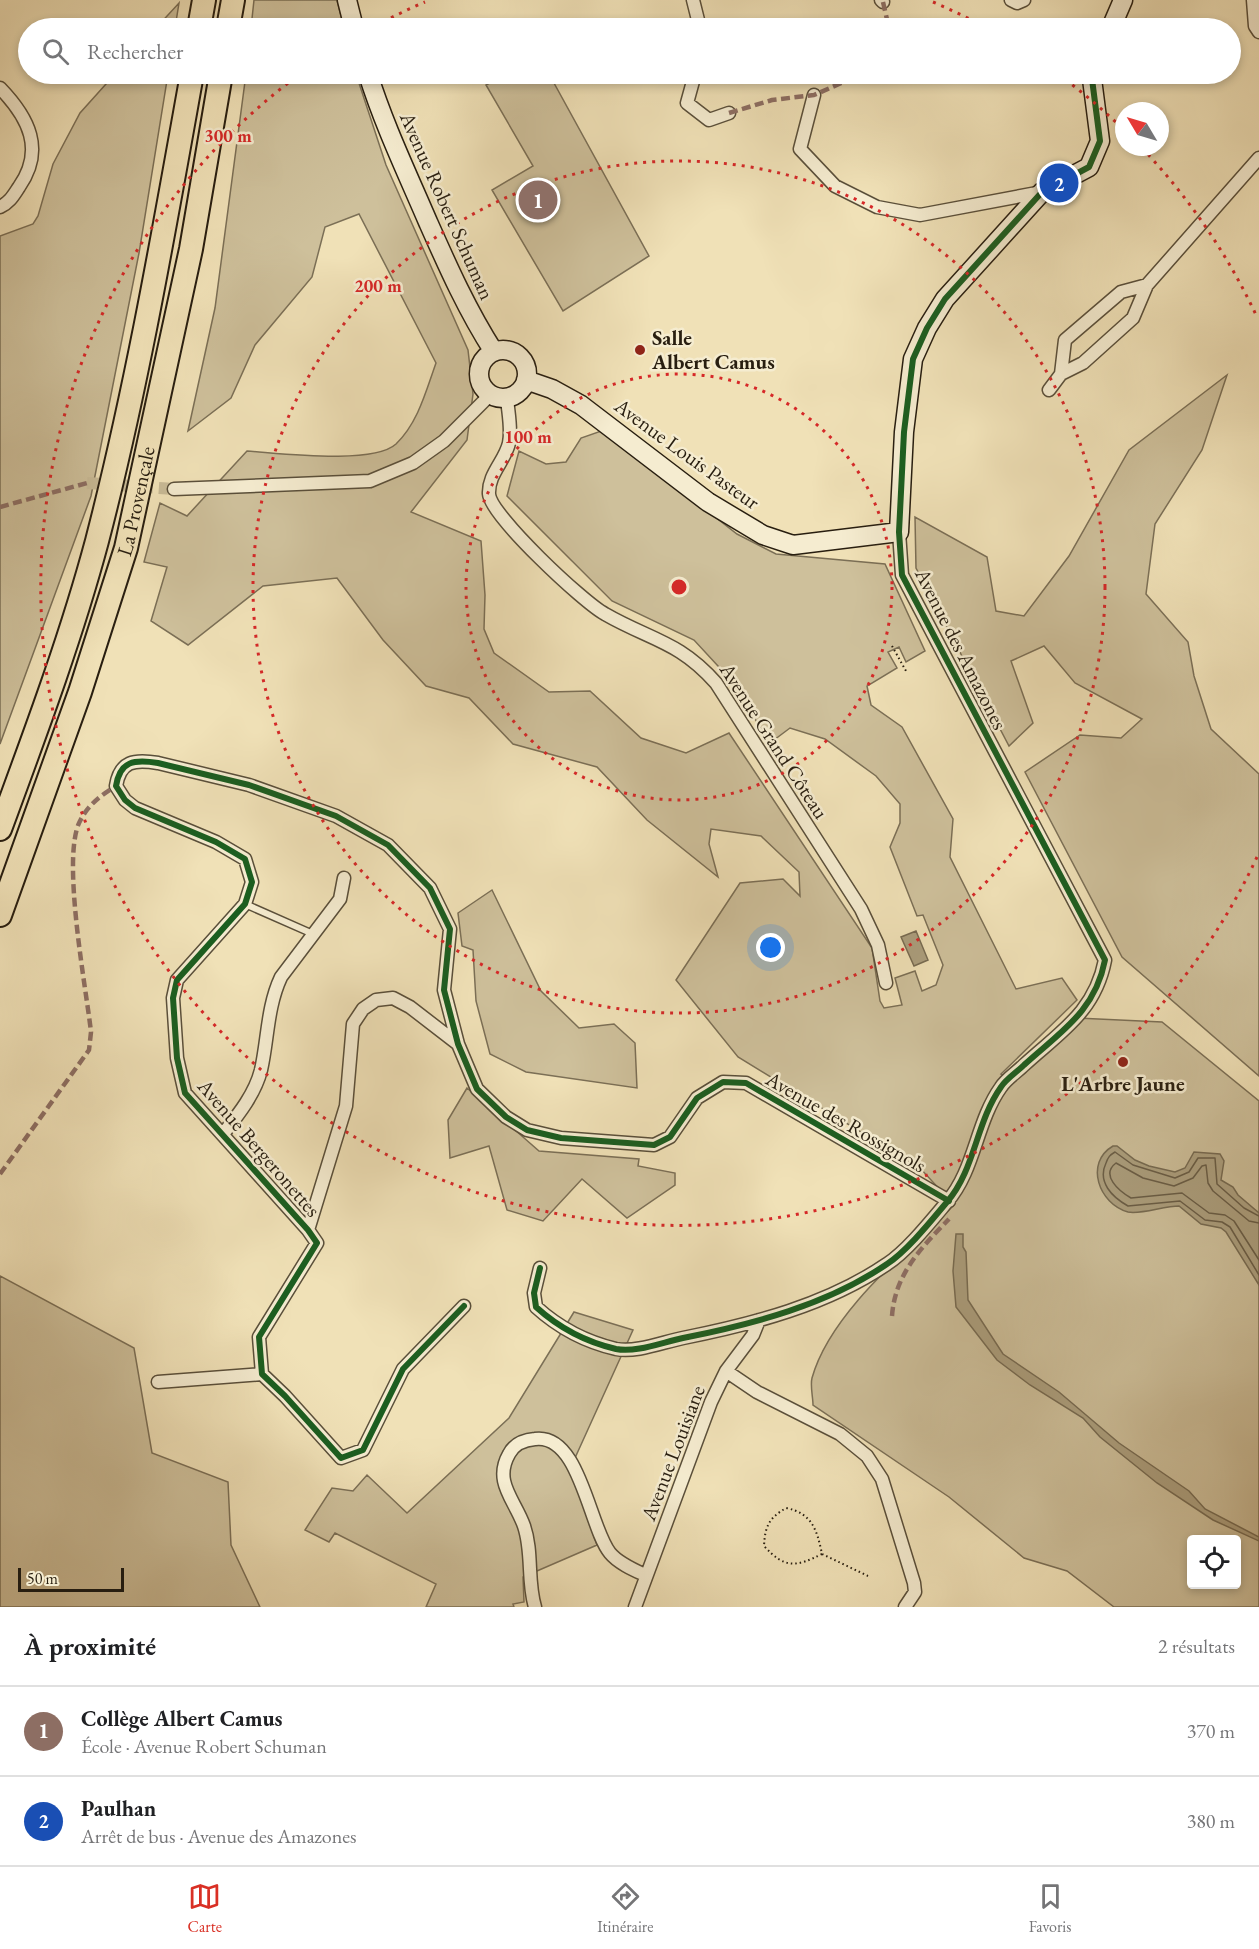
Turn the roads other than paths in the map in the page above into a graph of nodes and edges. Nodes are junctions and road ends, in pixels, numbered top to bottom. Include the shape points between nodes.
1 (204, 0) edge
2 (233, 0) edge
3 (347, 0) edge
4 (693, 0) edge
5 (1011, 0) edge
6 (1024, 0) edge
7 (1123, 0) edge
8 (1253, 0) edge
9 (201, 18) edge
10 (230, 18) edge
11 (352, 18) edge
12 (698, 18) edge
13 (1115, 18) edge
14 (1259, 32) edge
15 (190, 84) edge
16 (219, 84) edge
17 (372, 84) edge
18 (692, 84) edge
19 (1093, 84) edge
20 (0, 88) edge
21 (814, 95) dead end
22 (729, 113) dead end
23 (1259, 158) edge
24 (1042, 192) junction
25 (0, 207) edge
26 (1147, 285) junction
27 (494, 352) junction
28 (1061, 374) junction
29 (526, 380) junction
30 (1048, 390) dead end
31 (498, 396) junction
32 (174, 489) tunnel mouth
33 (899, 532) junction
34 (0, 829) edge
35 (344, 878) dead end
36 (245, 904) junction
37 (0, 915) edge
38 (315, 934) junction
39 (886, 983) dead end
40 (458, 1044) junction
41 (223, 1134) junction
42 (949, 1201) junction
43 (308, 1230) junction
44 (540, 1268) dead end
45 (464, 1305) dead end
46 (759, 1320) junction
47 (726, 1371) junction
48 (262, 1374) junction
49 (158, 1382) dead end
50 (645, 1575) junction
51 (535, 1607) edge
52 (634, 1607) edge
53 (905, 1607) edge

1 - 9 highway
2 - 10 highway
3 - 11 street
4 - 12 street
5 - 6 street
7 - 13 street
8 - 14 street
15 - 34 highway, La Provençale via 134,382 97,542 51,690
16 - 37 highway, La Provençale via 189,260 126,548 80,692
17 - 27 street, Avenue Robert Schuman via 456,287
18 - 22 street via 687,103 709,120
19 - 24 street, Avenue des Amazones via 1101,141 1089,167
20 - 25 street via 14,103 32,136 30,171 9,202
21 - 24 street via 800,149 835,186 877,207 920,215
23 - 26 street
24 - 33 street, Avenue des Amazones via 945,299 913,358 904,432
26 - 28 street via 1133,318 1083,363
26 - 28 street via 1121,292 1065,340
27 - 29 street via 516,354 525,365
27 - 31 street via 486,357 479,372 483,389
28 - 30 street
29 - 31 street via 520,391
29 - 33 street, Avenue Louis Pasteur via 581,405 708,502 764,535 793,545
31 - 32 street via 414,462 370,481
31 - 39 street, Avenue Grand Côteau via 509,444 490,484 493,507 508,526 603,614 671,644 700,665 716,683 861,909 878,945
33 - 42 street, Avenue des Amazones via 902,575 1105,960 1101,983 1090,1002 1001,1086
35 - 38 street via 340,899
36 - 38 lane
36 - 40 street, Avenue des Rossignols via 252,882 245,859 216,842 135,808 116,786 118,772 128,764 144,760 249,785 336,816 388,845 430,888 450,929 444,990
36 - 41 street, Avenue Bergeronettes via 177,980 173,998 177,1058 185,1093
38 - 41 street via 274,992 261,1071 251,1096
40 - 42 street, Avenue des Rossignols via 477,1089 526,1130 561,1138 654,1145 670,1137 697,1098 723,1082 746,1083
40 - 43 street via 393,998 376,999 363,1009 353,1024 346,1106
41 - 43 street, Avenue Bergeronettes
42 - 46 street, Avenue des Amazones via 889,1263 840,1292
43 - 48 street, Avenue Bergeronettes via 317,1243 259,1337
44 - 46 street, Avenue des Amazones via 534,1293 536,1307 550,1320 580,1336 618,1349
45 - 48 street via 403,1369 363,1450 341,1458
46 - 47 street, Avenue Louisiane via 753,1335
47 - 50 street, Avenue Louisiane
47 - 53 street via 757,1392 840,1434 867,1456 882,1479 914,1583 912,1599
48 - 49 street
50 - 51 street via 612,1555 602,1540 576,1470 558,1446 543,1438 526,1440 513,1447 505,1461 502,1482 524,1525
50 - 52 street, Avenue Louisiane

